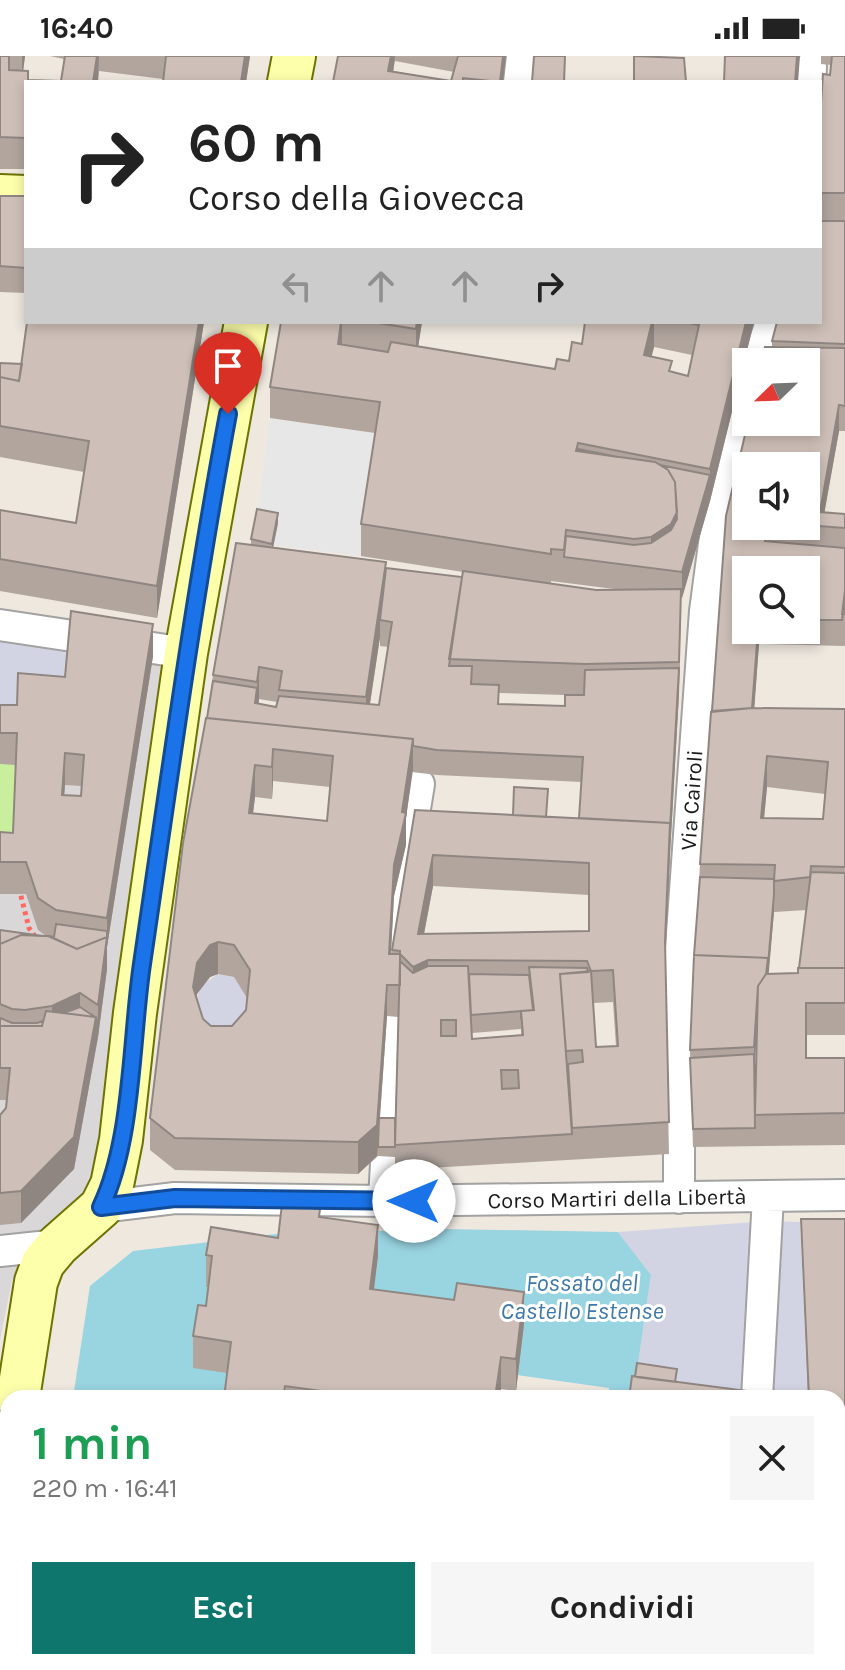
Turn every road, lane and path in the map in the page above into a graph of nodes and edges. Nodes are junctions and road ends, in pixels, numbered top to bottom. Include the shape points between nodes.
1 (294, 56) edge
2 (522, 56) edge
3 (289, 80) edge
4 (519, 80) edge
5 (0, 196) edge
6 (24, 197) edge
7 (246, 324) edge
8 (770, 324) edge
9 (763, 348) edge
10 (739, 436) edge
11 (674, 607) edge
12 (705, 611) junction
13 (0, 625) edge
14 (186, 653) junction
15 (419, 784) dead end
16 (19, 879) edge
17 (47, 946) edge
18 (845, 1195) edge
19 (768, 1197) junction
20 (679, 1198) junction
21 (384, 1201) junction
22 (101, 1207) junction
23 (58, 1245) junction
24 (0, 1251) edge
25 (19, 1390) edge
26 (757, 1390) edge

1 - 3 street
2 - 4 street
5 - 6 street
7 - 14 street via 219,554
8 - 9 street
10 - 12 street, Via Cairoli via 716,529
11 - 12 street
12 - 20 street, Via Cairoli via 679,975
13 - 14 street
14 - 22 street via 121,1140 112,1185
15 - 21 street via 400,901
16 - 17 path via 29,928
18 - 19 street, Corso Martiri della Libertà
19 - 20 street, Corso Martiri della Libertà
19 - 26 street
20 - 21 street, Corso Martiri della Libertà
21 - 22 street, Corso Martiri della Libertà via 189,1197
22 - 23 street
23 - 24 street
23 - 25 street via 36,1282

